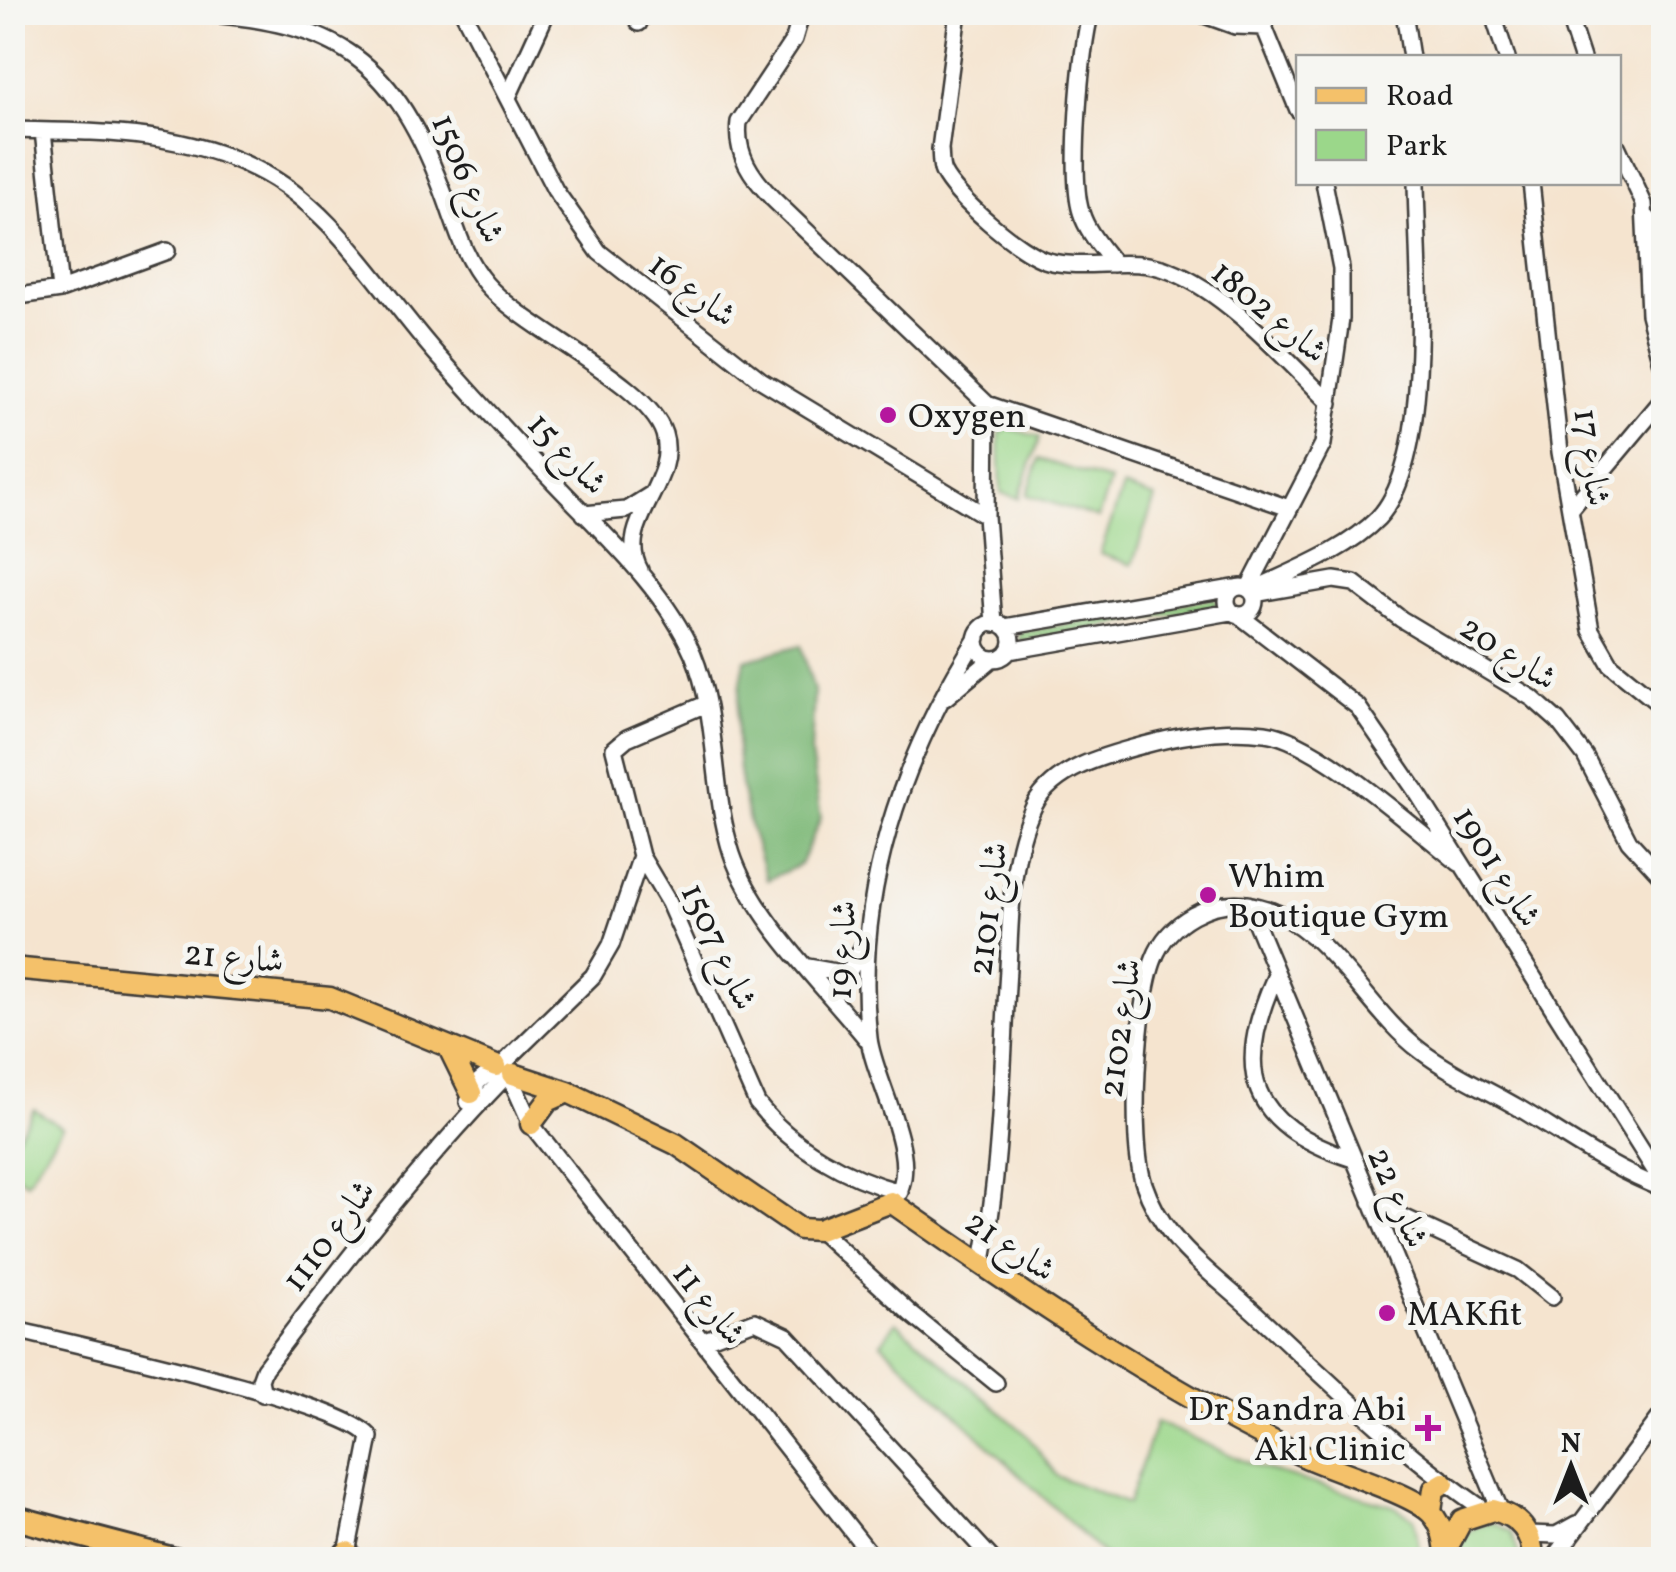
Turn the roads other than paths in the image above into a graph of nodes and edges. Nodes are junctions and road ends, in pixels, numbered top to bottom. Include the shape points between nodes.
1 (184, 12) edge
2 (463, 12) edge
3 (547, 12) edge
4 (802, 12) edge
5 (958, 12) edge
6 (1091, 12) edge
7 (1196, 12) edge
8 (1404, 12) edge
9 (1492, 12) edge
10 (1566, 12) edge
11 (1261, 20) edge
12 (1411, 55) edge
13 (1506, 55) edge
14 (1581, 55) edge
15 (509, 96) junction
16 (1296, 105) edge
17 (12, 130) edge
18 (43, 131) junction
19 (1621, 154) edge
20 (1325, 185) edge
21 (1416, 185) edge
22 (1531, 185) edge
23 (1645, 215) junction
24 (168, 251) dead end
25 (1664, 256) edge
26 (1114, 264) junction
27 (60, 290) junction
28 (12, 297) edge
29 (1664, 371) edge
30 (1664, 398) edge
31 (1330, 403) junction
32 (987, 404) junction
33 (653, 493) junction
34 (1289, 508) junction
35 (1570, 510) junction
36 (584, 514) junction
37 (986, 516) junction
38 (650, 587) junction
39 (1246, 590) junction
40 (1236, 614) junction
41 (999, 626) junction
42 (977, 638) junction
43 (1009, 651) junction
44 (992, 659) junction
45 (706, 704) junction
46 (938, 704) junction
47 (1664, 708) edge
48 (641, 856) junction
49 (1459, 863) junction
50 (1664, 879) edge
51 (1248, 904) junction
52 (865, 942) junction
53 (808, 966) junction
54 (12, 968) edge
55 (1275, 976) junction
56 (869, 1042) junction
57 (450, 1048) junction
58 (504, 1071) junction
59 (568, 1092) junction
60 (471, 1093) junction
61 (461, 1119) junction
62 (531, 1124) junction
63 (1350, 1158) junction
64 (1664, 1187) edge
65 (896, 1197) junction
66 (1371, 1202) junction
67 (820, 1230) junction
68 (982, 1266) junction
69 (1552, 1298) dead end
70 (12, 1329) edge
71 (702, 1341) junction
72 (996, 1383) dead end
73 (263, 1394) junction
74 (1664, 1412) edge
75 (1444, 1483) junction
76 (1493, 1511) junction
77 (1431, 1512) junction
78 (1588, 1516) junction
79 (12, 1517) edge
80 (1528, 1534) junction
81 (12, 1555) edge
82 (345, 1557) edge
83 (985, 1557) edge
84 (1446, 1557) edge
85 (28, 1560) edge
86 (176, 1560) edge
87 (875, 1560) edge
88 (1533, 1560) edge
89 (1553, 1560) edge

1 - 33 street, شارع 1506 via 270,20 331,42 385,79 415,122 465,254 487,285 653,414 664,432 665,453
2 - 15 street, شارع 16
3 - 15 street
4 - 32 street via 794,39 742,112 738,135 745,164 773,200
5 - 26 street, شارع 1802 via 940,133 942,170 963,197 1037,256
6 - 26 street via 1082,60 1078,200 1088,228
7 - 11 street via 1234,26
8 - 12 street
9 - 13 street
10 - 14 street
11 - 16 street
15 - 37 street, شارع 16 via 578,226 623,273 761,380
17 - 18 street, شارع 15
18 - 27 street
18 - 36 street, شارع 15 via 192,144 270,177 338,236 402,316
19 - 23 street
20 - 31 street via 1341,268 1342,319
21 - 39 street via 1420,370 1392,498 1365,528
22 - 35 street, شارع 17
23 - 25 street via 1657,229
23 - 29 street via 1649,314
24 - 27 street
26 - 31 street, شارع 1802 via 1170,271 1206,290
27 - 28 street
30 - 35 street
31 - 34 street via 1323,444
32 - 34 street
32 - 37 street
33 - 36 street via 626,510
33 - 38 street, شارع 1506 via 632,546
34 - 39 street
35 - 47 street, شارع 17 via 1580,586 1598,648
36 - 38 street, شارع 15
37 - 41 street
38 - 45 street, شارع 15 via 691,651
39 - 40 street via 1252,610
39 - 40 street via 1226,600
39 - 41 street, شارع 20
39 - 50 street, شارع 20 via 1354,583 1532,698 1565,728 1629,841
40 - 43 street
40 - 49 street, شارع 1901 via 1358,707
41 - 42 street via 983,628
41 - 43 street via 1012,641
42 - 44 street via 978,649
42 - 46 street, شارع 19
43 - 44 street
44 - 46 street
45 - 48 street, شارع 1507 via 614,750
45 - 53 street, شارع 15 via 732,854 749,892
46 - 52 street, شارع 19 via 882,852
48 - 58 street via 618,928 593,976
48 - 65 street, شارع 1507 via 757,1103 806,1148
49 - 64 street, شارع 1901
49 - 68 street, شارع 2101 via 1314,754 1268,733 1217,732 1148,744 1089,762 1058,781 1035,805 1015,873 998,1143
51 - 55 street, شارع 22
51 - 64 street via 1301,926 1420,1050 1596,1158
51 - 75 street, شارع 2102 via 1204,910 1175,927 1155,955 1134,1138 1144,1184 1174,1237
52 - 53 street via 850,970
52 - 56 street, شارع 19
53 - 56 street, شارع 15
54 - 57 main road, شارع 21 via 330,998
55 - 63 street, شارع 22
55 - 63 street via 1256,1023 1257,1088 1285,1129
56 - 65 street, شارع 19 via 898,1134 903,1173
57 - 58 main road, شارع 21
57 - 60 main road
58 - 59 main road, شارع 21
58 - 60 street
58 - 61 street, شارع 1110
58 - 62 street, شارع 11
59 - 62 main road via 548,1100
59 - 67 main road, شارع 21 via 676,1144 800,1229
60 - 61 street
61 - 73 street, شارع 1110 via 264,1369
62 - 71 street, شارع 11
63 - 66 street, شارع 22
65 - 67 main road
65 - 68 main road, شارع 21
66 - 69 street via 1518,1270
66 - 76 street, شارع 22
67 - 72 street
68 - 77 main road, شارع 21 via 1241,1425
70 - 73 street
71 - 83 street via 755,1321 788,1336
71 - 87 street, شارع 11
73 - 82 street via 358,1424 370,1437
74 - 78 street
75 - 76 street, شارع 2102
75 - 77 main road via 1434,1489
76 - 80 main road
76 - 84 main road via 1473,1514 1453,1530
77 - 84 main road via 1443,1532
78 - 80 street via 1556,1535
78 - 89 street
79 - 86 highway
80 - 88 main road
81 - 85 highway

